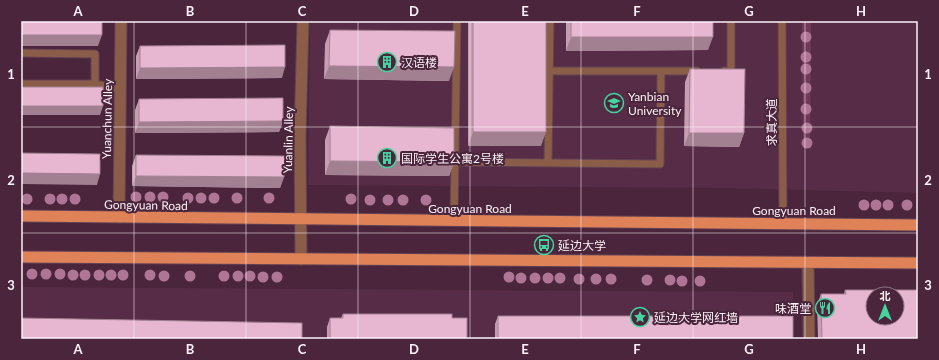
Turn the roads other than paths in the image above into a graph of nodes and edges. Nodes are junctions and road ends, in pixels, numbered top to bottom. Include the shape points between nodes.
1 (121, 21) edge
2 (303, 21) edge
3 (457, 21) edge
4 (550, 21) edge
5 (732, 21) edge
6 (782, 21) edge
7 (21, 53) edge
8 (549, 71) junction
9 (661, 71) junction
10 (708, 71) edge
11 (716, 71) edge
12 (21, 84) edge
13 (95, 84) junction
14 (121, 89) junction
15 (455, 162) junction
16 (548, 163) junction
17 (21, 216) edge
18 (119, 217) junction
19 (301, 219) junction
20 (454, 220) junction
21 (783, 222) junction
22 (918, 224) edge
23 (21, 257) edge
24 (301, 259) junction
25 (808, 263) junction
26 (918, 263) edge
27 (809, 339) edge

1 - 14 street, Yuanchun Alley
2 - 19 street, Yuanlin Alley
3 - 15 lane
4 - 8 lane
5 - 11 lane via 731,71
6 - 21 lane, 求真大道
7 - 13 lane via 95,54
8 - 9 lane
8 - 16 lane
9 - 10 lane
9 - 16 lane via 660,164
12 - 13 lane
13 - 14 lane
14 - 18 street, Yuanchun Alley
15 - 16 lane
15 - 20 lane
17 - 18 main road, Gongyuan Road
18 - 19 main road, Gongyuan Road
19 - 20 main road, Gongyuan Road
19 - 24 street, Yuanlin Alley
20 - 21 main road, Gongyuan Road
21 - 22 main road, Gongyuan Road
23 - 24 main road
24 - 25 main road
25 - 26 main road
25 - 27 street

